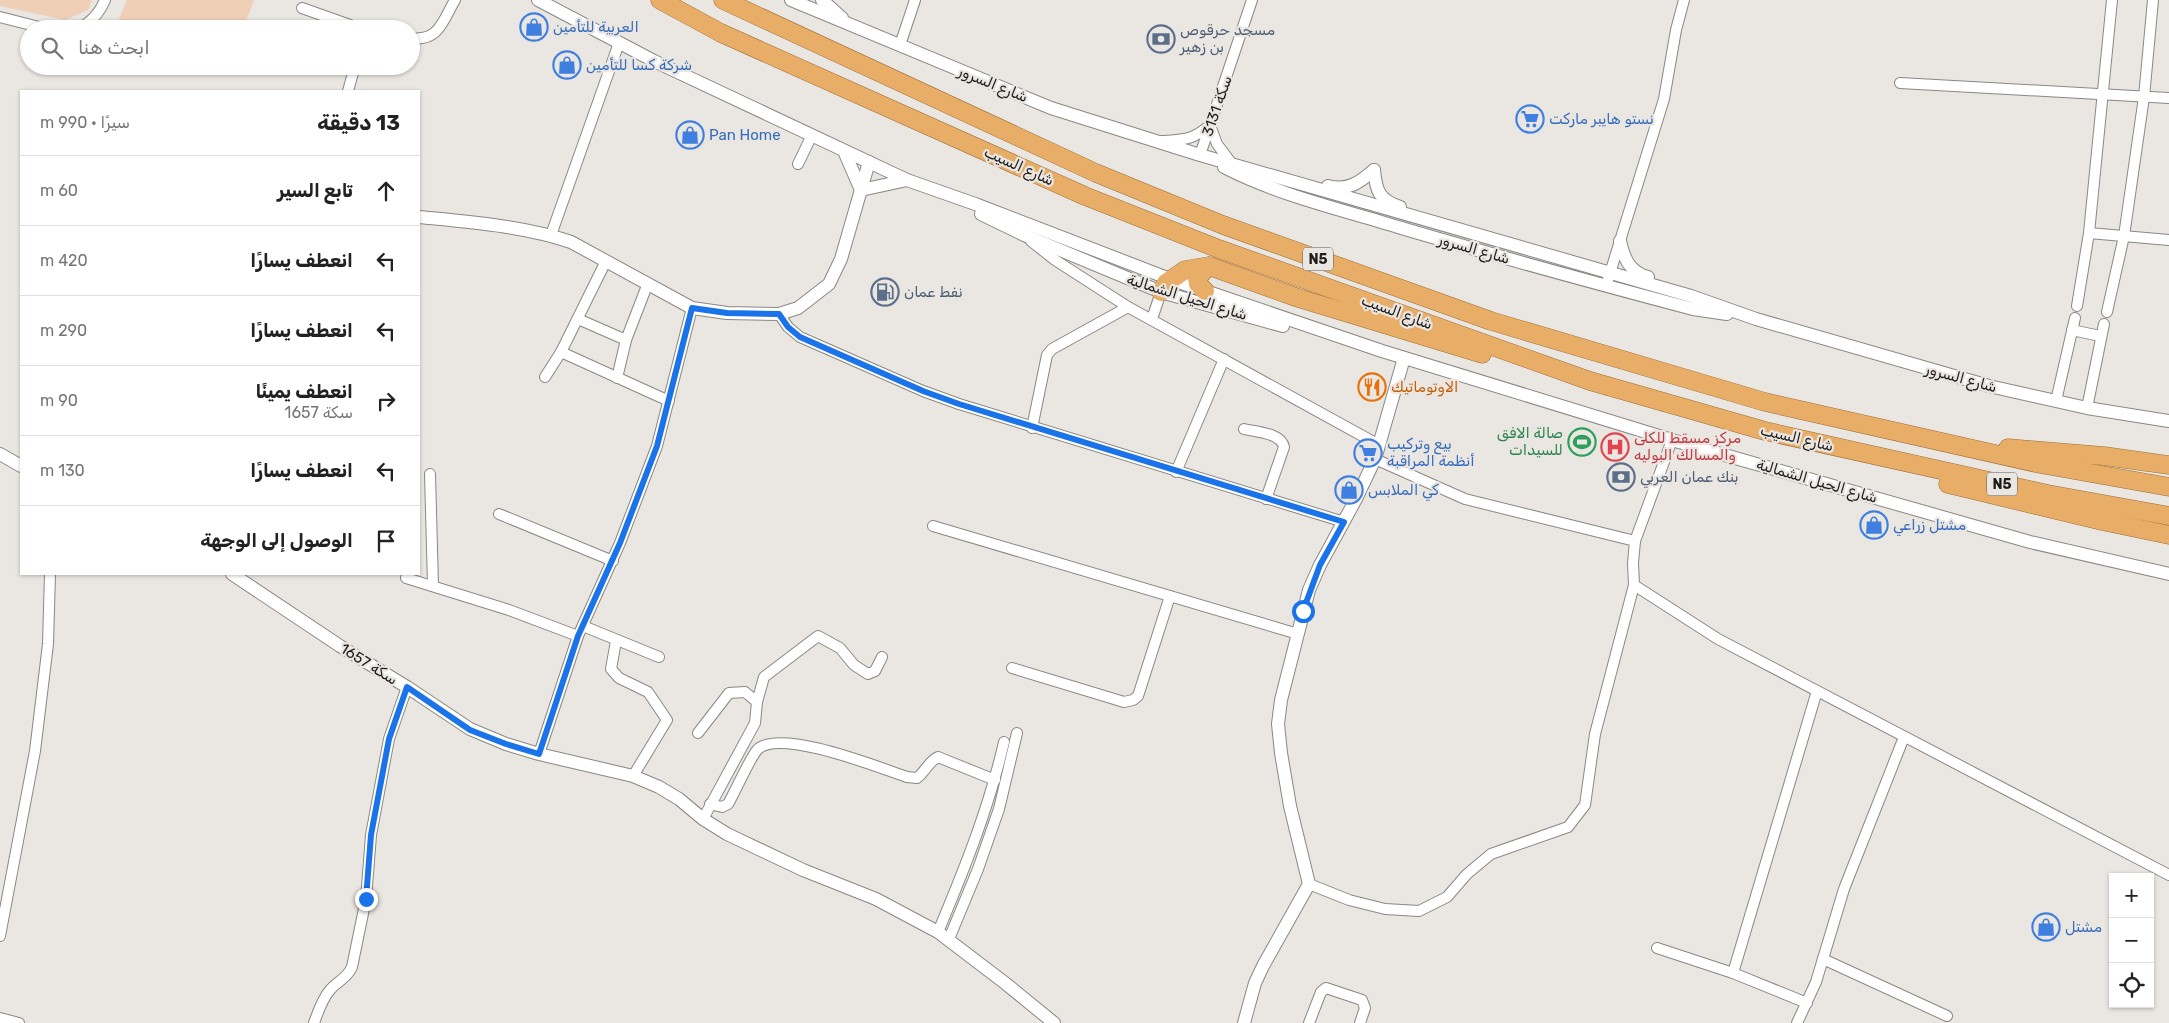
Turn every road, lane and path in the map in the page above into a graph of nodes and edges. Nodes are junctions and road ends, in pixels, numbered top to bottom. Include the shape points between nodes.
1 (105, 0) edge
2 (455, 0) edge
3 (538, 0) edge
4 (660, 0) edge
5 (723, 0) edge
6 (791, 0) edge
7 (822, 0) edge
8 (915, 0) edge
9 (1252, 0) edge
10 (1684, 0) edge
11 (2112, 0) edge
12 (2153, 0) edge
13 (302, 8) dead end
14 (0, 17) edge
15 (92, 20) edge
16 (336, 20) edge
17 (20, 22) edge
18 (847, 23) junction
19 (420, 38) edge
20 (619, 43) junction
21 (900, 45) junction
22 (352, 75) edge
23 (1900, 83) dead end
24 (348, 90) edge
25 (2104, 95) junction
26 (2144, 97) junction
27 (2169, 98) edge
28 (1210, 125) junction
29 (812, 135) junction
30 (1156, 141) junction
31 (844, 151) junction
32 (1200, 155) junction
33 (798, 164) dead end
34 (873, 164) junction
35 (1232, 164) junction
36 (907, 180) junction
37 (1307, 185) junction
38 (862, 190) junction
39 (946, 195) junction
40 (420, 217) edge
41 (2089, 233) junction
42 (1024, 235) junction
43 (551, 236) junction
44 (2124, 236) junction
45 (1620, 240) junction
46 (2169, 240) edge
47 (1531, 250) junction
48 (606, 261) junction
49 (1209, 266) junction
50 (1610, 273) junction
51 (648, 283) junction
52 (1166, 285) junction
53 (1606, 286) junction
54 (1205, 291) junction
55 (1691, 296) junction
56 (1128, 306) junction
57 (2077, 306) dead end
58 (692, 308) junction
59 (2107, 312) dead end
60 (779, 314) junction
61 (2075, 318) dead end
62 (578, 319) junction
63 (1152, 319) junction
64 (1756, 319) junction
65 (2104, 324) dead end
66 (2072, 330) junction
67 (2100, 336) junction
68 (626, 340) junction
69 (1382, 351) junction
70 (561, 352) junction
71 (1404, 358) junction
72 (1224, 359) junction
73 (545, 377) dead end
74 (617, 378) junction
75 (1590, 381) junction
76 (669, 400) junction
77 (2056, 401) junction
78 (2087, 408) junction
79 (2169, 420) edge
80 (1032, 428) junction
81 (1244, 429) dead end
82 (1766, 431) junction
83 (1672, 440) junction
84 (1940, 442) junction
85 (1379, 446) junction
86 (0, 454) edge
87 (1375, 459) junction
88 (20, 465) edge
89 (2169, 465) edge
90 (1176, 472) junction
91 (430, 474) dead end
92 (2169, 487) edge
93 (1266, 499) junction
94 (499, 514) dead end
95 (2169, 516) edge
96 (1344, 522) junction
97 (933, 526) dead end
98 (2169, 535) edge
99 (1635, 542) junction
100 (613, 561) junction
101 (2169, 574) edge
102 (50, 575) edge
103 (234, 575) edge
104 (406, 578) dead end
105 (1634, 585) junction
106 (433, 586) junction
107 (1170, 596) junction
108 (583, 626) junction
109 (1298, 634) junction
110 (578, 636) junction
111 (616, 641) junction
112 (882, 657) dead end
113 (659, 658) dead end
114 (1012, 668) dead end
115 (407, 687) junction
116 (1818, 691) junction
117 (757, 702) junction
118 (698, 733) dead end
119 (1017, 733) dead end
120 (1904, 737) junction
121 (1004, 742) dead end
122 (539, 754) junction
123 (633, 776) junction
124 (995, 780) junction
125 (710, 804) junction
126 (703, 819) junction
127 (2169, 876) edge
128 (1309, 884) junction
129 (0, 936) edge
130 (943, 936) junction
131 (1656, 948) dead end
132 (1823, 959) junction
133 (1733, 973) junction
134 (1806, 1002) junction
135 (1947, 1016) dead end
136 (0, 1018) edge
137 (17, 1023) edge
138 (314, 1023) edge
139 (1054, 1023) edge
140 (1244, 1023) edge
141 (1309, 1023) edge
142 (1360, 1023) edge
143 (1797, 1023) edge

1 - 15 street
2 - 19 street via 436,33
3 - 20 street, شارع الحيل الشمالية
4 - 75 highway, شارع السيب / N5 via 721,33 1085,196 1220,249
5 - 84 highway, شارع السيب / N5 via 1096,173 1232,228 1491,321 1765,402
6 - 18 street, شارع السرور
7 - 18 street
8 - 21 street
9 - 28 street, سكة 3131
10 - 45 street via 1664,99
11 - 25 street
12 - 26 street
13 - 16 street
14 - 17 street
18 - 21 street, شارع السرور
20 - 29 street, شارع الحيل الشمالية
20 - 43 street
21 - 30 street, شارع السرور via 1051,108
22 - 24 street
23 - 25 street
25 - 26 street
25 - 41 street
26 - 27 street
26 - 44 street
28 - 30 street via 1198,136 1187,140
28 - 32 street, سكة 3131
28 - 35 street via 1217,144
29 - 31 street, شارع الحيل الشمالية
29 - 33 street
30 - 32 street, شارع السرور
31 - 34 street, شارع الحيل الشمالية
31 - 38 street
32 - 35 street, شارع السرور
32 - 53 street, شارع السرور via 1244,178 1282,192
34 - 36 street, شارع الحيل الشمالية
34 - 38 street
35 - 37 street, شارع السرور
36 - 38 street
36 - 39 street, شارع الحيل الشمالية
37 - 47 street, شارع السرور
37 - 47 street via 1350,187 1374,170 1376,188 1382,198 1396,205 1519,240
38 - 60 street via 841,259 829,284 798,308
39 - 42 street, شارع الحيل الشمالية
39 - 52 street, شارع الحيل الشمالية via 978,205
40 - 43 street
41 - 44 street
41 - 57 street
42 - 52 street, شارع الحيل الشمالية via 1067,254
42 - 56 street via 1056,260
43 - 48 street via 571,242
44 - 46 street
44 - 59 street
45 - 50 street
45 - 55 street via 1624,259 1632,269 1643,276 1677,286
47 - 50 street, شارع السرور
48 - 51 street
48 - 62 street
49 - 52 highway via 1185,270
49 - 54 highway via 1197,278
49 - 75 highway via 1298,298 1570,381
50 - 53 street
50 - 55 street, شارع السرور
51 - 58 street
51 - 68 street
52 - 54 street, شارع الحيل الشمالية
52 - 63 street
52 - 69 street, شارع الحيل الشمالية via 1337,342
53 - 64 street, شارع السرور via 1693,309
54 - 69 street, شارع الحيل الشمالية
55 - 64 street, شارع السرور
56 - 63 street
56 - 80 street via 1052,349 1047,355
58 - 60 street via 727,313
58 - 76 street
60 - 80 street via 800,337 923,391
61 - 66 street
62 - 68 street
62 - 70 street
63 - 72 street
64 - 77 street, شارع السرور via 1938,373
65 - 67 street
66 - 67 street
66 - 77 street
67 - 78 street
68 - 74 street
69 - 71 street, شارع الحيل الشمالية
70 - 73 street
70 - 74 street
71 - 83 street, شارع الحيل الشمالية
71 - 85 street via 1386,412
72 - 85 street
72 - 90 street
74 - 76 street
75 - 82 highway, شارع السيب / N5
76 - 100 street via 657,446
77 - 78 street, شارع السرور
78 - 79 street, شارع السرور
80 - 90 street
81 - 93 street via 1283,442 1284,448
82 - 95 highway, شارع السيب / N5 via 2048,494
82 - 98 highway via 1933,481
83 - 99 street
83 - 101 street, شارع الحيل الشمالية via 2030,542
84 - 89 highway
84 - 92 highway, شارع السيب / N5
85 - 87 street
86 - 88 street
87 - 96 street
87 - 99 street via 1465,499
90 - 93 street
91 - 106 street
93 - 96 street
94 - 100 street
96 - 109 street via 1309,590
97 - 107 street
99 - 105 street
100 - 108 street
102 - 129 street via 48,644 36,742
103 - 115 street, سكة 1657
104 - 106 street
105 - 116 street via 1718,639
105 - 128 street via 1595,734 1584,805 1568,827 1491,854 1447,897 1419,911 1385,909 1349,900
106 - 110 street
107 - 109 street
107 - 114 street via 1138,696 1133,700 1124,702
108 - 110 street
108 - 111 street
109 - 128 street via 1278,724 1290,806
110 - 122 street
111 - 113 street
111 - 123 street via 611,669 619,678 648,692 667,720
112 - 117 street via 875,671 868,674 854,665 840,648 818,636 764,677
115 - 122 street, سكة 1657 via 470,730
115 - 138 street via 389,739 371,835 366,899 352,967 349,974 330,988
116 - 120 street
116 - 133 street
117 - 118 street via 744,692 729,694
117 - 125 street via 755,723
119 - 130 street via 999,809 978,869
120 - 127 street
120 - 132 street via 1844,889
121 - 124 street
122 - 123 street, سكة 1657
123 - 126 street, سكة 1657 via 679,798
124 - 125 street via 938,757 917,778 907,777 842,755 785,742 767,744 757,750 728,804 722,807
124 - 130 street
125 - 126 street
126 - 130 street, سكة 1657 via 803,870 876,899
128 - 140 street via 1255,983
130 - 139 street, سكة 1657
131 - 133 street
132 - 134 street
132 - 135 street
133 - 134 street
134 - 143 street
136 - 137 street
141 - 142 street via 1321,992 1326,988 1362,1000 1365,1008

